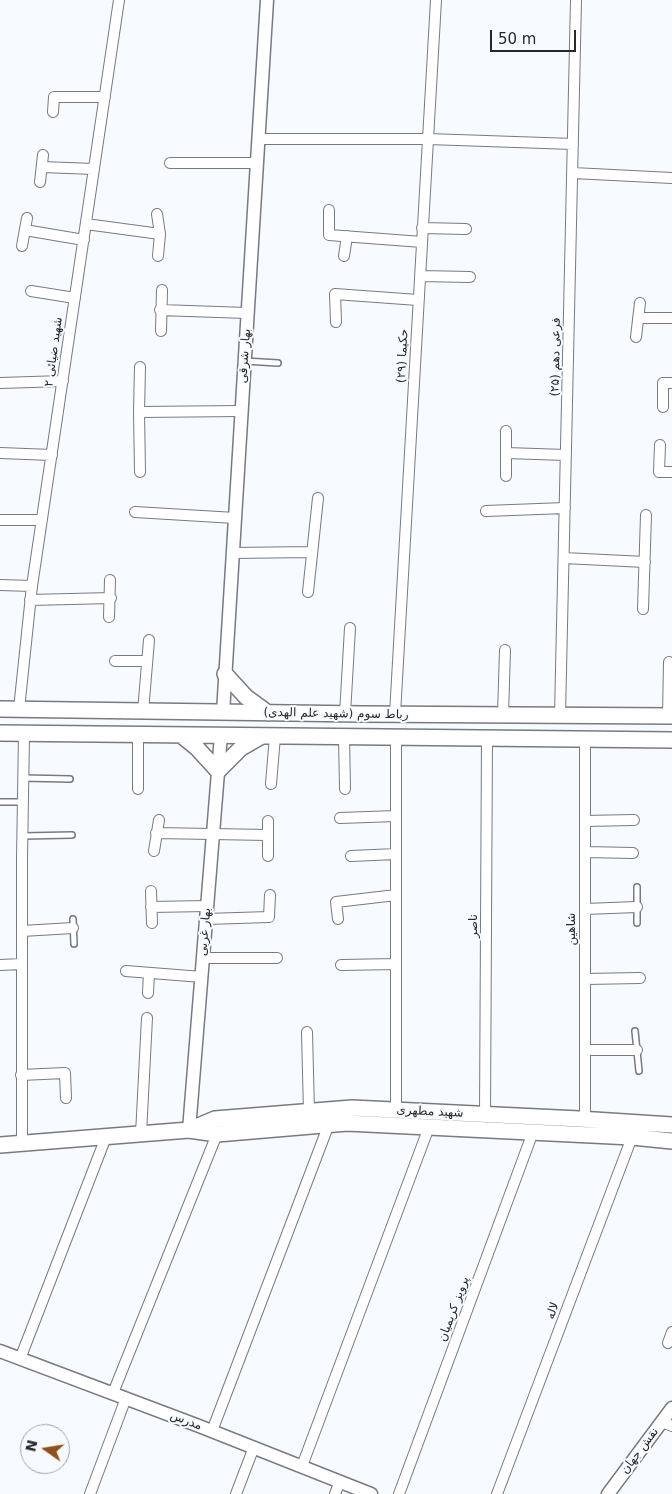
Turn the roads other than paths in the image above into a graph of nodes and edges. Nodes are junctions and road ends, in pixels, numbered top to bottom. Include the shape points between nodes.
1 (119, 0) edge
2 (267, 0) edge
3 (436, 0) edge
4 (576, 0) edge
5 (105, 97) junction
6 (53, 112) dead end
7 (258, 139) junction
8 (428, 139) junction
9 (573, 144) junction
10 (42, 155) dead end
11 (170, 163) dead end
12 (257, 163) junction
13 (42, 167) junction
14 (94, 169) junction
15 (572, 173) junction
16 (672, 178) edge
17 (40, 182) dead end
18 (329, 210) dead end
19 (157, 214) dead end
20 (27, 218) dead end
21 (86, 224) junction
22 (422, 228) junction
23 (466, 229) dead end
24 (25, 230) junction
25 (160, 234) junction
26 (347, 236) junction
27 (84, 240) junction
28 (422, 242) junction
29 (22, 246) dead end
30 (158, 256) dead end
31 (344, 256) dead end
32 (420, 276) junction
33 (470, 277) dead end
34 (162, 290) dead end
35 (31, 291) dead end
36 (75, 298) junction
37 (418, 300) junction
38 (640, 302) dead end
39 (160, 310) junction
40 (247, 313) junction
41 (638, 318) junction
42 (672, 318) edge
43 (336, 322) dead end
44 (161, 332) dead end
45 (636, 337) dead end
46 (244, 361) junction
47 (278, 363) dead end
48 (140, 367) dead end
49 (63, 381) junction
50 (0, 383) edge
51 (672, 384) edge
52 (663, 407) dead end
53 (241, 411) junction
54 (139, 412) junction
55 (506, 432) dead end
56 (660, 446) dead end
57 (0, 453) edge
58 (506, 454) junction
59 (52, 455) junction
60 (566, 455) junction
61 (140, 472) dead end
62 (672, 472) edge
63 (506, 476) dead end
64 (318, 498) dead end
65 (565, 508) junction
66 (486, 511) dead end
67 (134, 512) dead end
68 (646, 515) dead end
69 (235, 518) junction
70 (0, 520) edge
71 (42, 520) junction
72 (312, 552) junction
73 (232, 553) junction
74 (564, 558) junction
75 (645, 562) junction
76 (110, 580) dead end
77 (0, 585) edge
78 (32, 586) junction
79 (308, 592) dead end
80 (111, 598) junction
81 (30, 600) junction
82 (643, 610) dead end
83 (110, 617) dead end
84 (350, 628) dead end
85 (149, 640) dead end
86 (505, 650) dead end
87 (115, 661) dead end
88 (146, 661) junction
89 (669, 662) dead end
90 (225, 674) junction
91 (19, 709) junction
92 (0, 710) edge
93 (144, 712) junction
94 (223, 713) junction
95 (268, 713) junction
96 (345, 714) junction
97 (395, 714) junction
98 (503, 715) junction
99 (560, 715) junction
100 (640, 715) junction
101 (670, 716) edge
102 (0, 733) edge
103 (24, 734) junction
104 (138, 734) junction
105 (181, 735) junction
106 (221, 735) junction
107 (269, 736) junction
108 (344, 736) junction
109 (396, 737) junction
110 (487, 738) junction
111 (585, 738) junction
112 (638, 738) junction
113 (672, 740) edge
114 (218, 770) junction
115 (23, 778) junction
116 (70, 779) dead end
117 (272, 784) dead end
118 (345, 788) dead end
119 (138, 789) dead end
120 (0, 802) edge
121 (23, 802) junction
122 (396, 816) junction
123 (340, 818) dead end
124 (159, 820) dead end
125 (634, 820) dead end
126 (268, 821) dead end
127 (585, 821) junction
128 (156, 834) junction
129 (213, 835) junction
130 (268, 835) junction
131 (22, 836) junction
132 (72, 836) dead end
133 (154, 851) dead end
134 (585, 852) junction
135 (633, 853) dead end
136 (396, 854) junction
137 (268, 856) dead end
138 (351, 856) dead end
139 (636, 887) dead end
140 (151, 891) dead end
141 (270, 895) dead end
142 (396, 895) junction
143 (207, 906) junction
144 (151, 907) junction
145 (637, 907) junction
146 (585, 909) junction
147 (206, 919) junction
148 (338, 920) dead end
149 (152, 923) dead end
150 (637, 923) dead end
151 (73, 924) joint
152 (22, 931) junction
153 (74, 944) dead end
154 (203, 958) junction
155 (278, 958) dead end
156 (22, 964) junction
157 (396, 964) junction
158 (0, 965) edge
159 (342, 965) dead end
160 (126, 972) dead end
161 (149, 973) junction
162 (202, 977) junction
163 (640, 978) dead end
164 (585, 979) junction
165 (148, 993) dead end
166 (147, 1018) dead end
167 (635, 1031) dead end
168 (308, 1032) dead end
169 (585, 1050) junction
170 (637, 1050) junction
171 (639, 1071) dead end
172 (22, 1075) junction
173 (66, 1098) dead end
174 (396, 1110) junction
175 (309, 1112) junction
176 (485, 1114) junction
177 (585, 1119) junction
178 (329, 1124) junction
179 (672, 1125) edge
180 (429, 1127) junction
181 (190, 1130) junction
182 (533, 1132) junction
183 (141, 1134) junction
184 (217, 1134) junction
185 (106, 1137) junction
186 (632, 1137) junction
187 (672, 1141) edge
188 (22, 1143) junction
189 (0, 1144) edge
190 (672, 1332) edge
191 (668, 1343) dead end
192 (0, 1352) edge
193 (20, 1358) junction
194 (113, 1393) junction
195 (126, 1398) junction
196 (672, 1408) edge
197 (667, 1424) edge
198 (212, 1431) junction
199 (254, 1447) junction
200 (302, 1466) junction
201 (340, 1481) junction
202 (90, 1494) edge
203 (236, 1494) edge
204 (335, 1494) edge
205 (371, 1494) edge
206 (399, 1494) edge
207 (496, 1494) edge
208 (608, 1494) edge

1 - 5 street, شهید ضیائی ۲
2 - 7 street, بهار شرقی
3 - 8 street, حکیما (۲۹)
4 - 9 street, فرعی دهم (۲۵)
5 - 6 street via 54,97
5 - 14 street, شهید ضیائی ۲
7 - 8 street
7 - 12 street, بهار شرقی
8 - 9 street
8 - 22 street, حکیما (۲۹)
9 - 15 street, فرعی دهم (۲۵)
10 - 13 street
11 - 12 street
12 - 40 street, بهار شرقی
13 - 14 street
13 - 17 street
14 - 21 street, شهید ضیائی ۲
15 - 16 street
15 - 60 street, فرعی دهم (۲۵)
18 - 26 street via 329,235
19 - 25 street
20 - 24 street
21 - 25 street
21 - 27 street, شهید ضیائی ۲
22 - 23 street
22 - 28 street, حکیما (۲۹)
24 - 27 street
24 - 29 street
25 - 30 street
26 - 28 street
26 - 31 street
27 - 36 street, شهید ضیائی ۲
28 - 32 street, حکیما (۲۹)
32 - 33 street
32 - 37 street, حکیما (۲۹)
34 - 39 street
35 - 36 street
36 - 49 street, شهید ضیائی ۲
37 - 43 street via 335,294
37 - 97 street, حکیما (۲۹)
38 - 41 street
39 - 40 street
39 - 44 street
40 - 46 street, بهار شرقی
41 - 42 street
41 - 45 street
46 - 47 lane
46 - 53 street, بهار شرقی
48 - 54 street
49 - 50 street
49 - 59 street, شهید ضیائی ۲
51 - 52 street via 664,383
53 - 54 street
53 - 69 street, بهار شرقی
54 - 61 street
55 - 58 street
56 - 62 street via 660,472
57 - 59 street
58 - 60 street
58 - 63 street
59 - 71 street, شهید ضیائی ۲
60 - 65 street, فرعی دهم (۲۵)
64 - 72 street
65 - 66 street
65 - 74 street, فرعی دهم (۲۵)
67 - 69 street
68 - 75 street
69 - 73 street, بهار شرقی
70 - 71 street
71 - 78 street, شهید ضیائی ۲
72 - 73 street
72 - 79 street
73 - 90 street, بهار شرقی
74 - 75 street
74 - 99 street, فرعی دهم (۲۵)
75 - 82 street
76 - 80 street
77 - 78 street
78 - 81 street, شهید ضیائی ۲
80 - 81 street
80 - 83 street
81 - 91 street, شهید ضیائی ۲
84 - 96 street
85 - 88 street
86 - 98 street
87 - 88 street
88 - 93 street
89 - 101 street
90 - 94 street, بهار شرقی
90 - 95 main road
91 - 92 main road, رباط سوم (شهید علم الهدی)
91 - 93 main road, رباط سوم (شهید علم الهدی)
93 - 94 main road, رباط سوم (شهید علم الهدی)
94 - 95 main road, رباط سوم (شهید علم الهدی)
94 - 106 main road
95 - 96 main road, رباط سوم (شهید علم الهدی)
96 - 97 main road, رباط سوم (شهید علم الهدی)
97 - 98 main road, رباط سوم (شهید علم الهدی)
98 - 99 main road, رباط سوم (شهید علم الهدی)
99 - 100 main road, رباط سوم (شهید علم الهدی)
100 - 101 main road, رباط سوم (شهید علم الهدی)
100 - 112 main road via 646,723 645,733
102 - 103 main road, رباط سوم (شهید علم الهدی)
103 - 104 main road, رباط سوم (شهید علم الهدی)
103 - 115 street
104 - 105 main road, رباط سوم (شهید علم الهدی)
104 - 119 street
105 - 106 main road, رباط سوم (شهید علم الهدی)
105 - 114 main road
106 - 107 main road, رباط سوم (شهید علم الهدی)
106 - 114 street, بهار غربی
107 - 108 main road, رباط سوم (شهید علم الهدی)
107 - 114 main road via 241,748
107 - 117 street
108 - 109 main road, رباط سوم (شهید علم الهدی)
108 - 118 street
109 - 110 main road, رباط سوم (شهید علم الهدی)
109 - 122 street
110 - 111 main road, رباط سوم (شهید علم الهدی)
110 - 176 street, ناصر
111 - 112 main road, رباط سوم (شهید علم الهدی)
111 - 127 street, شاهین
112 - 113 main road, رباط سوم (شهید علم الهدی)
114 - 129 street, بهار غربی
115 - 116 lane
115 - 121 street
120 - 121 lane
121 - 131 street
122 - 123 street
122 - 136 street
124 - 128 street
125 - 127 street
126 - 130 street
127 - 134 street, شاهین
128 - 129 street
128 - 133 street
129 - 130 street
129 - 143 street, بهار غربی
130 - 137 street
131 - 132 lane
131 - 152 street
134 - 135 street
134 - 146 street, شاهین
136 - 138 street
136 - 142 street
139 - 145 lane
140 - 144 street
141 - 147 street via 269,917
142 - 148 street via 336,902
142 - 157 street
143 - 144 street
143 - 147 street, بهار غربی
144 - 149 street
145 - 146 street
145 - 150 lane
146 - 164 street, شاهین
147 - 154 street, بهار غربی
151 - 152 street
151 - 153 lane
152 - 156 street
154 - 155 street
154 - 162 street, بهار غربی
156 - 158 street
156 - 172 street
157 - 159 street
157 - 174 street
160 - 161 street
161 - 162 street
161 - 165 street
162 - 181 street, بهار غربی
163 - 164 street
164 - 169 street, شاهین
166 - 183 street
167 - 170 lane
168 - 175 street
169 - 170 street
169 - 177 street, شاهین
170 - 171 lane
172 - 173 street via 65,1073
172 - 188 street
174 - 175 main road, شهید مطهری via 352,1108
174 - 176 main road, شهید مطهری
175 - 181 main road, شهید مطهری via 215,1119
176 - 177 main road, شهید مطهری
177 - 179 main road, شهید مطهری
178 - 180 main road, شهید مطهری
178 - 184 main road, شهید مطهری
178 - 198 street
180 - 182 main road, شهید مطهری
180 - 200 street
181 - 183 main road, شهید مطهری
181 - 184 main road, شهید مطهری
182 - 186 main road, شهید مطهری
182 - 206 street, پرویز کریمیان
183 - 185 main road, شهید مطهری
184 - 194 street
185 - 188 main road, شهید مطهری
185 - 193 street
186 - 187 main road, شهید مطهری
186 - 207 street, لاله
188 - 189 main road, شهید مطهری
190 - 191 street
192 - 193 street, مدرس
193 - 194 street, مدرس
194 - 195 street, مدرس
195 - 198 street, مدرس
195 - 202 street
196 - 197 street, نقش جهان
197 - 208 street, نقش جهان
198 - 199 street, مدرس
199 - 200 street, مدرس
199 - 203 street
200 - 201 street, مدرس
201 - 204 street
201 - 205 street, مدرس

